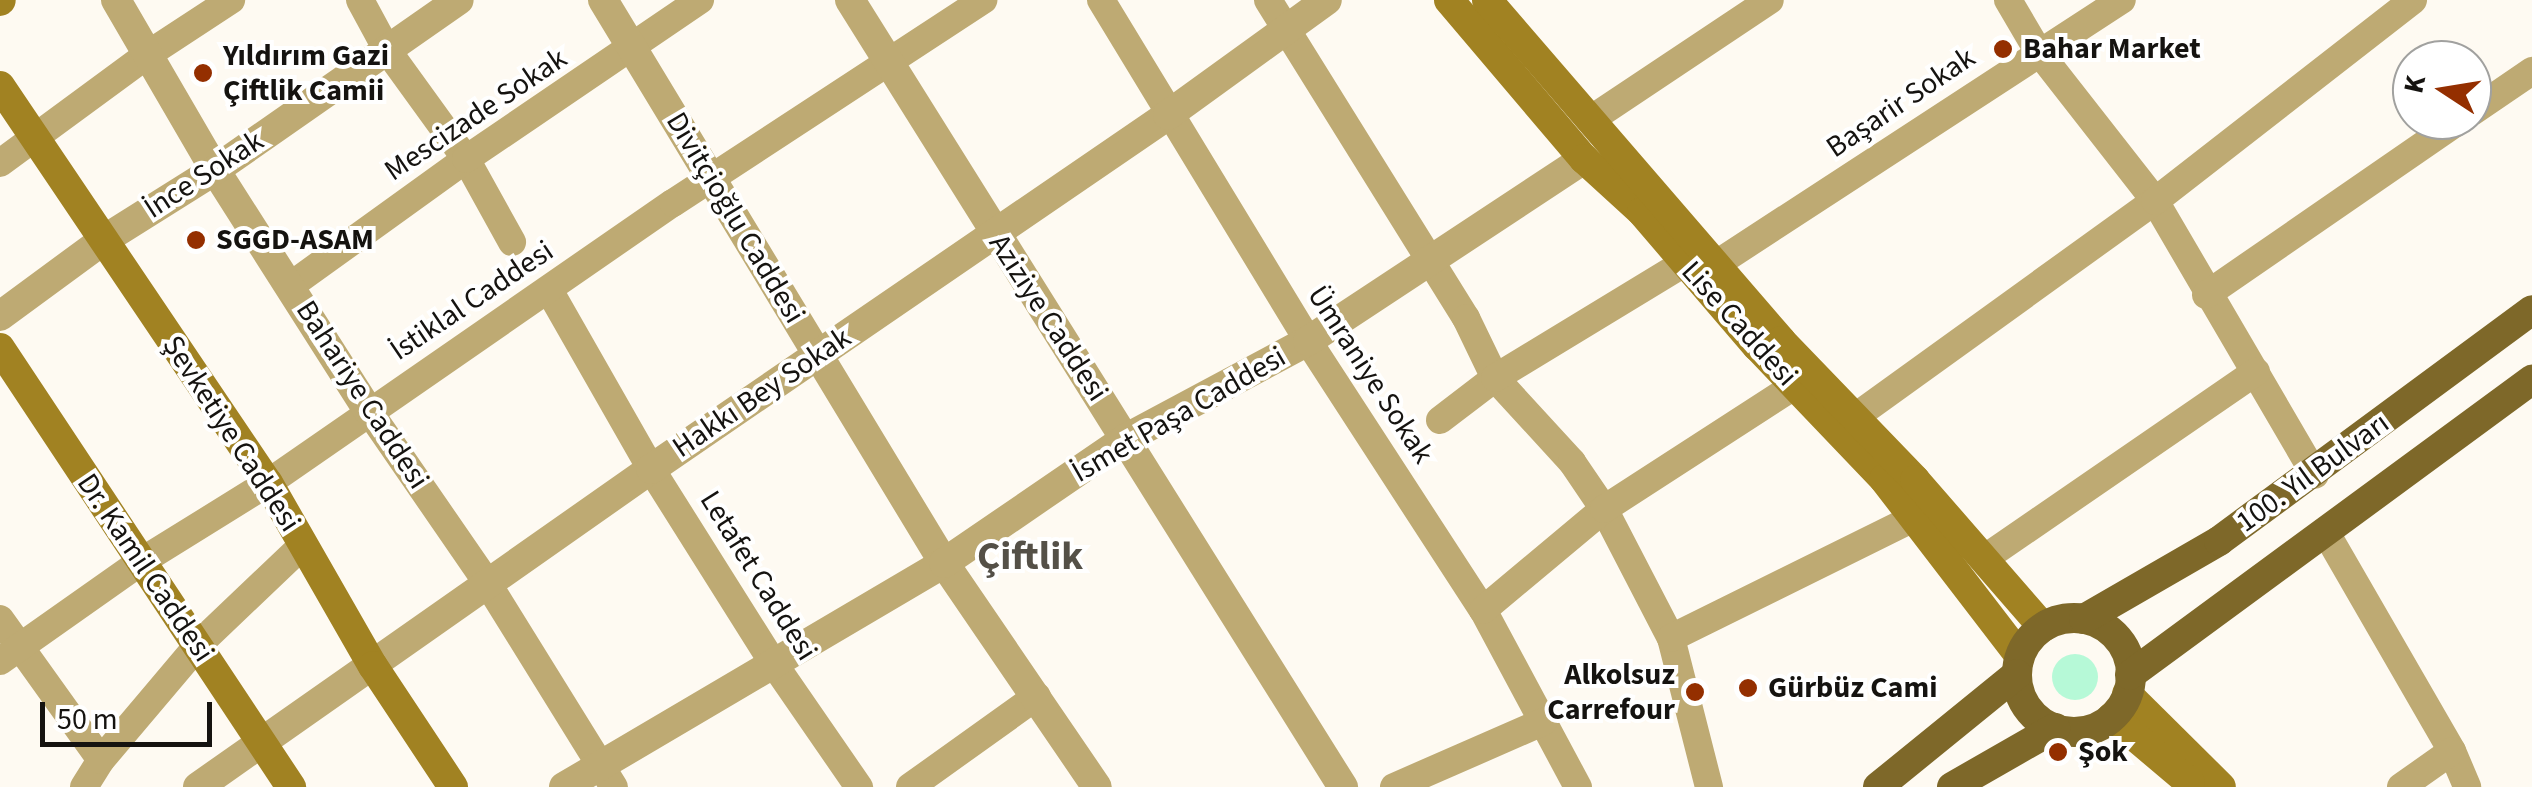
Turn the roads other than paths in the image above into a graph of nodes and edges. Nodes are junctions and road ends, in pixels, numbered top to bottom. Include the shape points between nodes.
1 (116, 0) edge
2 (231, 0) edge
3 (360, 0) edge
4 (459, 0) edge
5 (602, 0) edge
6 (700, 0) edge
7 (850, 0) edge
8 (983, 0) edge
9 (1101, 0) edge
10 (1268, 0) edge
11 (1327, 0) edge
12 (1449, 0) edge
13 (1487, 0) edge
14 (1770, 0) edge
15 (2008, 0) edge
16 (2122, 0) edge
17 (2413, 0) edge
18 (1288, 28) junction
19 (634, 47) junction
20 (387, 50) junction
21 (2038, 51) junction
22 (150, 53) junction
23 (886, 61) junction
24 (2532, 71) edge
25 (0, 86) edge
26 (2492, 98) edge
27 (1168, 115) junction
28 (1590, 120) junction
29 (35, 140) junction
30 (2431, 140) edge
31 (466, 158) junction
32 (1584, 159) junction
33 (0, 164) edge
34 (215, 170) junction
35 (710, 182) junction
36 (2154, 200) junction
37 (993, 233) junction
38 (102, 242) junction
39 (512, 242) dead end
40 (1428, 261) junction
41 (1684, 263) junction
42 (1718, 263) junction
43 (290, 286) junction
44 (550, 290) junction
45 (2206, 295) junction
46 (2532, 310) edge
47 (0, 316) edge
48 (1308, 341) junction
49 (0, 348) edge
50 (817, 355) junction
51 (2256, 372) junction
52 (1495, 378) junction
53 (2532, 380) edge
54 (1794, 386) junction
55 (368, 410) junction
56 (1855, 417) junction
57 (1440, 420) dead end
58 (1125, 438) junction
59 (652, 469) junction
60 (2315, 474) junction
61 (268, 483) junction
62 (1604, 508) junction
63 (1916, 517) junction
64 (2325, 530) junction
65 (304, 545) junction
66 (1985, 558) junction
67 (142, 561) junction
68 (944, 564) junction
69 (488, 584) junction
70 (1483, 610) junction
71 (0, 619) edge
72 (2084, 619) junction
73 (2043, 626) junction
74 (1671, 638) junction
75 (200, 643) junction
76 (10, 655) edge
77 (774, 664) junction
78 (2018, 665) junction
79 (373, 666) junction
80 (2123, 695) junction
81 (1038, 696) junction
82 (1543, 722) junction
83 (2055, 728) junction
84 (263, 744) junction
85 (2452, 751) junction
86 (101, 760) junction
87 (606, 776) edge
88 (84, 787) edge
89 (198, 787) edge
90 (291, 787) edge
91 (453, 787) edge
92 (564, 787) edge
93 (860, 787) edge
94 (910, 787) edge
95 (1098, 787) edge
96 (1344, 787) edge
97 (1394, 787) edge
98 (1578, 787) edge
99 (1710, 787) edge
100 (1878, 787) edge
101 (1952, 787) edge
102 (2194, 787) edge
103 (2220, 787) edge
104 (2401, 787) edge
105 (2468, 787) edge

1 - 22 street, Bahariye Caddesi
2 - 22 street
3 - 20 street
4 - 20 street, İnce Sokak
5 - 19 street, Divitçioğlu Caddesi
6 - 19 street, Mescizade Sokak
7 - 23 street, Aziziye Caddesi
8 - 23 street, İstiklal Caddesi
9 - 27 street, Ümraniye Sokak
10 - 18 street
11 - 18 street, Hakkı Bey Sokak
12 - 32 main road, Lise Caddesi
13 - 28 main road, Lise Caddesi
14 - 28 street
15 - 21 street
16 - 21 street, Başarir Sokak
17 - 36 street
18 - 27 street, Hakkı Bey Sokak
18 - 40 street
19 - 31 street, Mescizade Sokak
19 - 35 street, Divitçioğlu Caddesi
20 - 31 street
20 - 34 street, İnce Sokak
21 - 36 street
21 - 42 street, Başarir Sokak
22 - 29 street
22 - 34 street, Bahariye Caddesi
23 - 35 street, İstiklal Caddesi
23 - 37 street, Aziziye Caddesi
24 - 26 street
25 - 29 main road, Şevketiye Caddesi
27 - 37 street, Hakkı Bey Sokak
27 - 48 street, Ümraniye Sokak
28 - 42 main road, Lise Caddesi
29 - 33 street
29 - 38 main road, Şevketiye Caddesi
30 - 45 street
31 - 39 street
31 - 43 street, Mescizade Sokak
32 - 40 street, İsmet Paşa Caddesi
32 - 41 main road, Lise Caddesi via 1642,212
34 - 38 street, İnce Sokak
34 - 43 street, Bahariye Caddesi
35 - 44 street, İstiklal Caddesi
35 - 50 street, Divitçioğlu Caddesi
36 - 45 street
36 - 56 street
37 - 50 street, Hakkı Bey Sokak
37 - 58 street, Aziziye Caddesi
38 - 47 street, İnce Sokak
38 - 61 main road, Şevketiye Caddesi
40 - 48 street, İsmet Paşa Caddesi
40 - 52 street
41 - 42 street
41 - 52 street
41 - 54 main road, Lise Caddesi
42 - 56 main road, Lise Caddesi
43 - 55 street, Bahariye Caddesi
44 - 55 street, İstiklal Caddesi
44 - 59 street, Letafet Caddesi
45 - 51 street
46 - 60 main road, 100. Yıl Bulvarı
48 - 58 street, İsmet Paşa Caddesi
48 - 70 street, Ümraniye Sokak
49 - 67 main road, Dr. Kamil Caddesi
50 - 59 street, Hakkı Bey Sokak
50 - 68 street, Divitçioğlu Caddesi
51 - 60 street
51 - 66 street
52 - 57 street
52 - 62 street via 1572,462
53 - 64 main road, 100. Yıl Bulvarı
54 - 62 street
54 - 63 main road, Lise Caddesi
55 - 61 street, İstiklal Caddesi
55 - 69 street, Bahariye Caddesi
56 - 66 main road, Lise Caddesi
58 - 68 street, İsmet Paşa Caddesi
58 - 96 street, Aziziye Caddesi
59 - 69 street, Hakkı Bey Sokak
59 - 77 street, Letafet Caddesi
60 - 72 main road, 100. Yıl Bulvarı via 2219,542
61 - 65 main road, Şevketiye Caddesi
61 - 67 street, İstiklal Caddesi
62 - 70 street
62 - 74 street
63 - 74 street
63 - 78 main road, Lise Caddesi
64 - 80 main road, 100. Yıl Bulvarı
64 - 85 street
65 - 75 street
65 - 79 main road, Şevketiye Caddesi
66 - 73 main road, Lise Caddesi
67 - 75 main road, Dr. Kamil Caddesi
67 - 76 street, İstiklal Caddesi
68 - 77 street, İsmet Paşa Caddesi
68 - 81 street, Divitçioğlu Caddesi
69 - 79 street, Hakkı Bey Sokak
69 - 87 street, Bahariye Caddesi
70 - 82 street, Ümraniye Sokak
71 - 76 street
72 - 73 main road
72 - 80 main road via 2112,632 2124,647
73 - 78 main road
74 - 99 street
75 - 84 main road, Dr. Kamil Caddesi
75 - 86 street
76 - 86 street
77 - 87 street, İsmet Paşa Caddesi
77 - 93 street, Letafet Caddesi
78 - 83 main road via 2028,709
78 - 100 main road
79 - 84 street, Hakkı Bey Sokak
79 - 91 main road, Şevketiye Caddesi
80 - 83 main road via 2078,732
80 - 102 main road
80 - 103 main road
81 - 94 street
81 - 95 street, Divitçioğlu Caddesi
82 - 97 street
82 - 98 street, Ümraniye Sokak
83 - 101 main road
84 - 89 street, Hakkı Bey Sokak
84 - 90 main road, Dr. Kamil Caddesi
85 - 104 street
85 - 105 street
86 - 88 street
87 - 92 street, İsmet Paşa Caddesi

